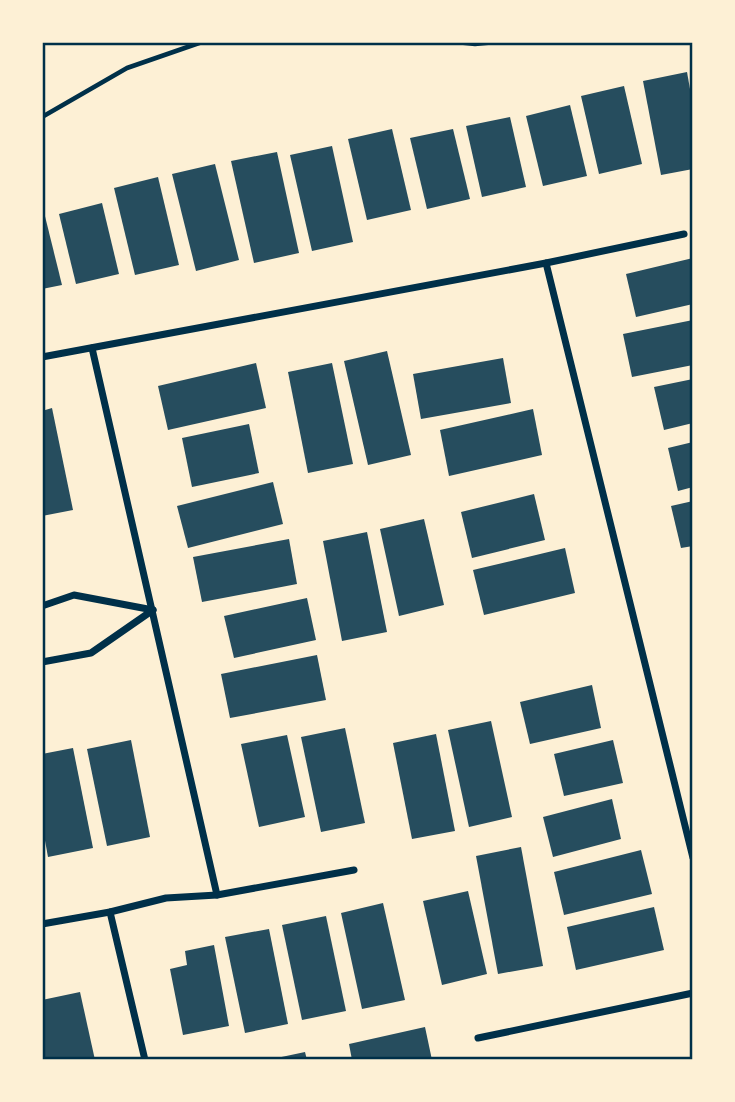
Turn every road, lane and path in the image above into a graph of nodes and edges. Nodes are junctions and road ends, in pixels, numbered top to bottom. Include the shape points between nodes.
1 (202, 42) edge
2 (456, 42) edge
3 (496, 42) edge
4 (42, 117) edge
5 (684, 234) dead end
6 (546, 263) junction
7 (92, 348) junction
8 (42, 357) edge
9 (42, 606) edge
10 (153, 610) junction
11 (42, 662) edge
12 (693, 858) edge
13 (354, 870) dead end
14 (217, 895) junction
15 (110, 912) junction
16 (42, 924) edge
17 (693, 993) edge
18 (478, 1038) dead end
19 (145, 1060) edge

1 - 4 path via 127,68
2 - 3 path
5 - 6 street
6 - 7 street
6 - 12 street
7 - 8 street
7 - 10 street
9 - 10 street via 75,596
10 - 11 street via 91,653
10 - 14 street
13 - 14 street
14 - 15 street via 166,898
15 - 16 street
15 - 19 street
17 - 18 street

